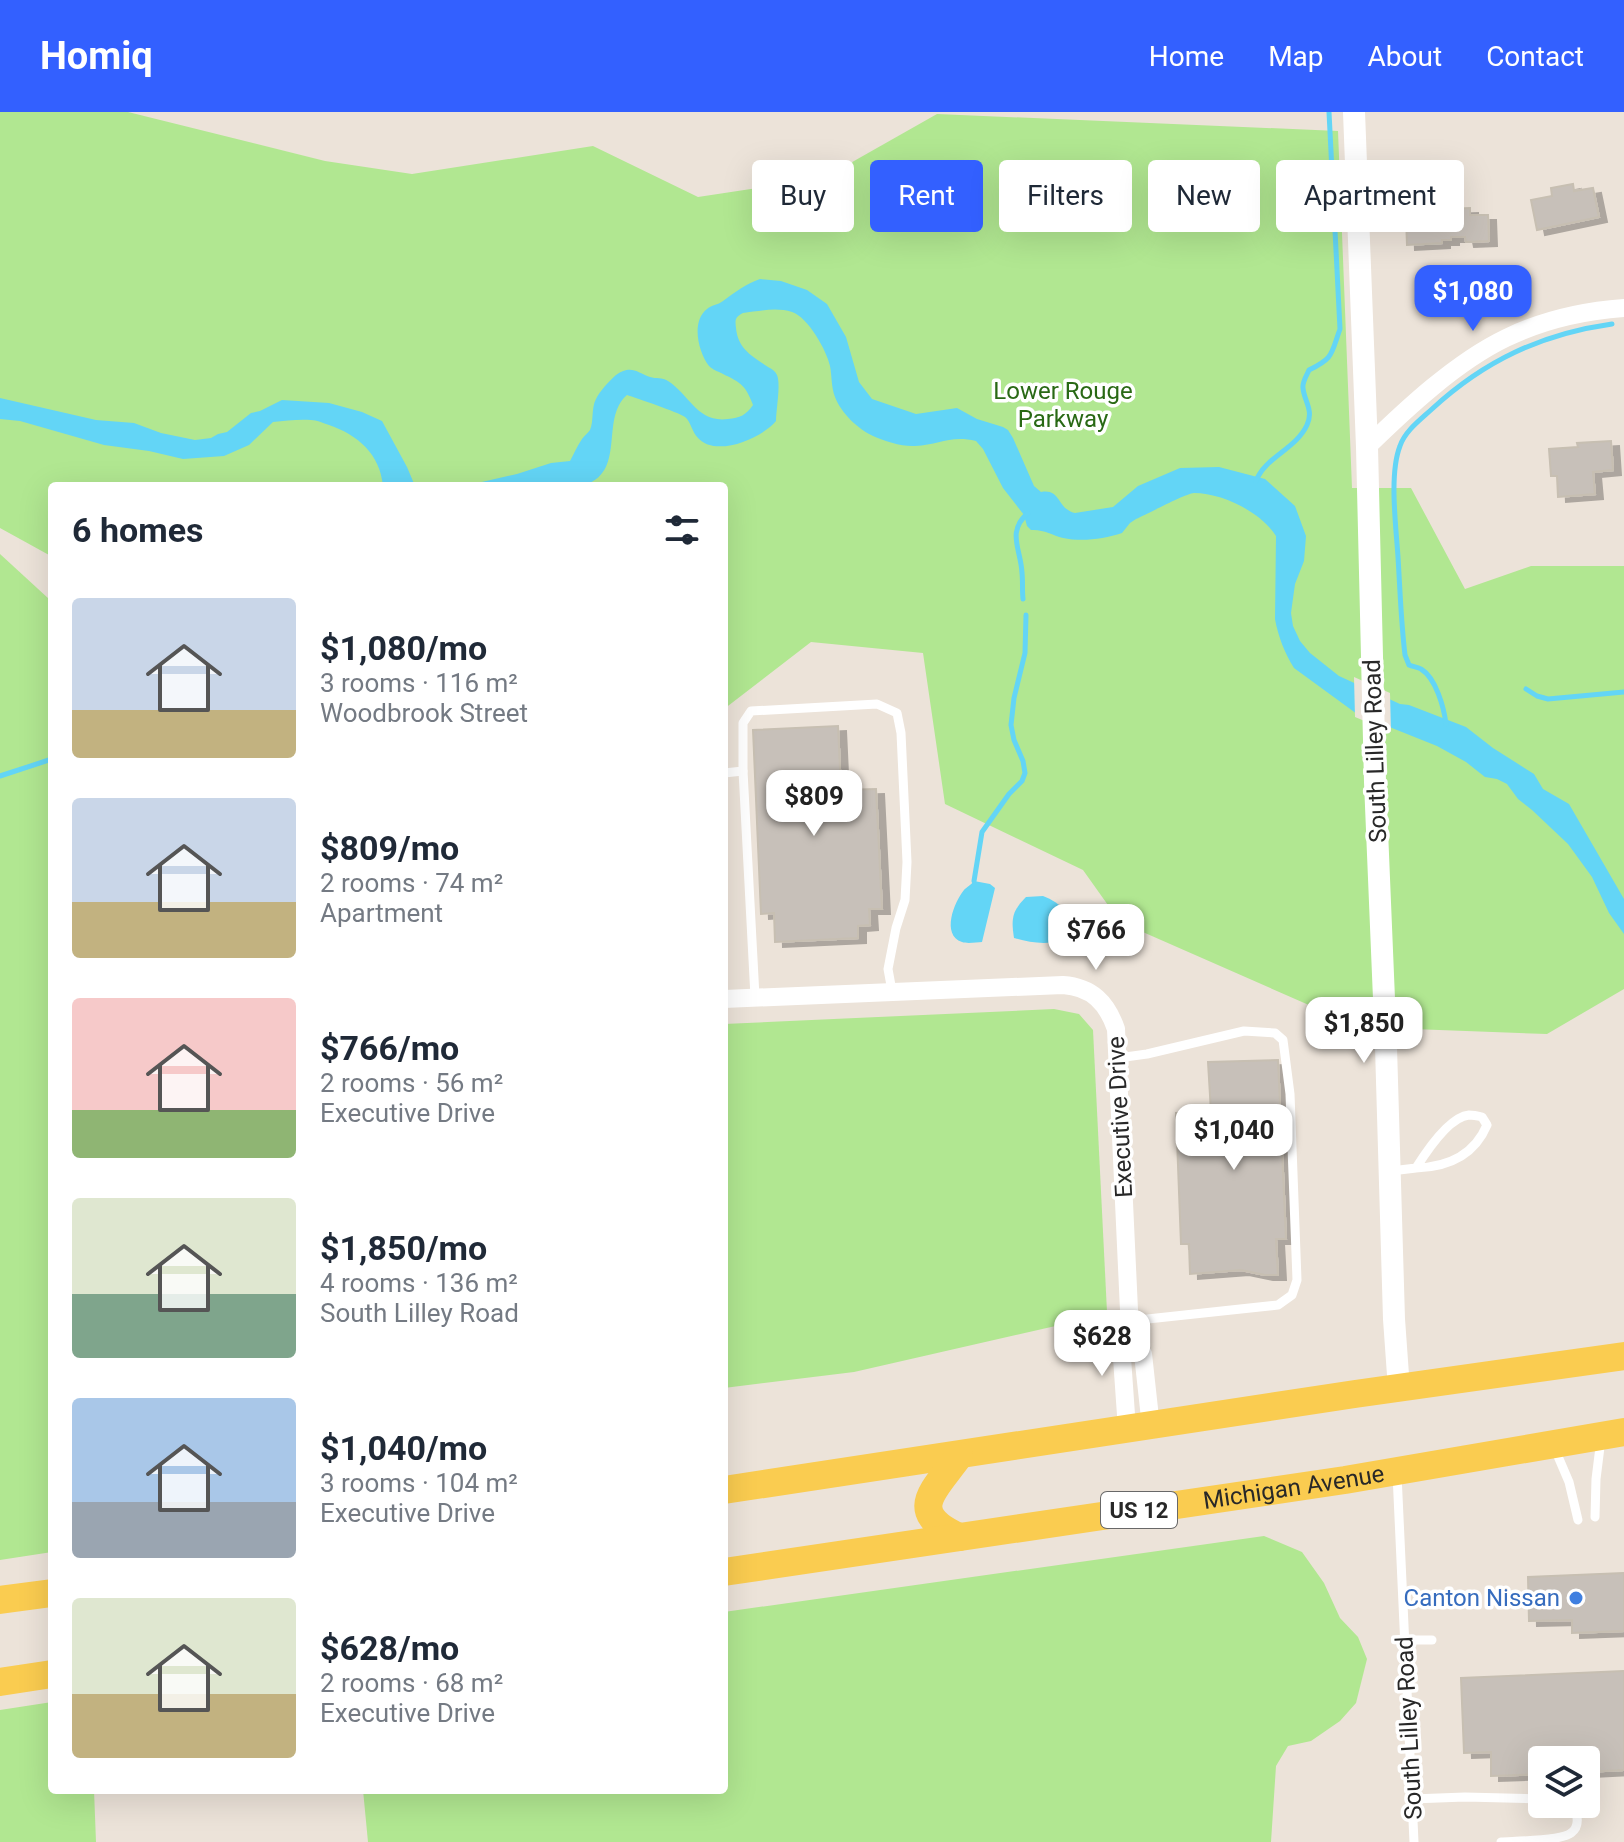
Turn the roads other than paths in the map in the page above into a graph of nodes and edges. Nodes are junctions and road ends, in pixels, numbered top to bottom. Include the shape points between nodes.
1 (1354, 112) edge
2 (1624, 308) edge
3 (1367, 447) junction
4 (743, 771) junction
5 (728, 773) edge
6 (892, 991) junction
7 (755, 997) junction
8 (728, 999) edge
9 (1118, 1058) junction
10 (1416, 1168) junction
11 (1391, 1171) junction
12 (1130, 1327) junction
13 (1624, 1356) edge
14 (1399, 1389) junction
15 (1139, 1428) junction
16 (1613, 1434) edge
17 (1553, 1444) junction
18 (959, 1456) junction
19 (1397, 1471) junction
20 (728, 1489) edge
21 (1595, 1517) dead end
22 (1578, 1520) dead end
23 (959, 1537) junction
24 (728, 1571) edge
25 (48, 1594) edge
26 (0, 1600) edge
27 (1405, 1640) junction
28 (1432, 1640) dead end
29 (48, 1675) edge
30 (0, 1682) edge
31 (1412, 1799) junction
32 (1528, 1799) edge
33 (1578, 1818) edge
34 (1414, 1842) edge
35 (1501, 1842) edge

1 - 3 street, South Lilley Road
2 - 3 street via 1545,322 1504,339 1430,390
3 - 11 street, South Lilley Road
4 - 5 lane
4 - 6 lane via 743,723 751,711 877,704 897,713 907,862 905,900 888,969
4 - 7 lane
6 - 7 street, Executive Drive
6 - 9 street, Executive Drive via 1075,986 1098,997 1111,1015
7 - 8 street, Executive Drive
9 - 12 street, Executive Drive
9 - 12 lane via 1244,1031 1275,1033 1283,1040 1290,1094 1297,1280 1292,1295 1278,1305
10 - 10 lane via 1450,1125 1467,1115 1482,1117 1487,1125 1482,1139 1464,1155 1437,1167
10 - 11 lane
11 - 14 street, South Lilley Road
12 - 15 street, Executive Drive via 1122,1358
13 - 14 main road
14 - 15 main road
15 - 18 main road
16 - 17 main road, Michigan Avenue / US 12
16 - 21 lane via 1596,1479
17 - 19 main road, Michigan Avenue / US 12
17 - 22 lane
18 - 20 main road
18 - 23 main road via 935,1485 928,1503 937,1524
19 - 23 main road, Michigan Avenue / US 12
19 - 27 lane, South Lilley Road
23 - 24 main road, Michigan Avenue / US 12
25 - 26 main road
27 - 28 lane
27 - 31 lane, South Lilley Road
29 - 30 main road
31 - 32 lane
31 - 34 lane, South Lilley Road
33 - 35 lane via 1571,1834

